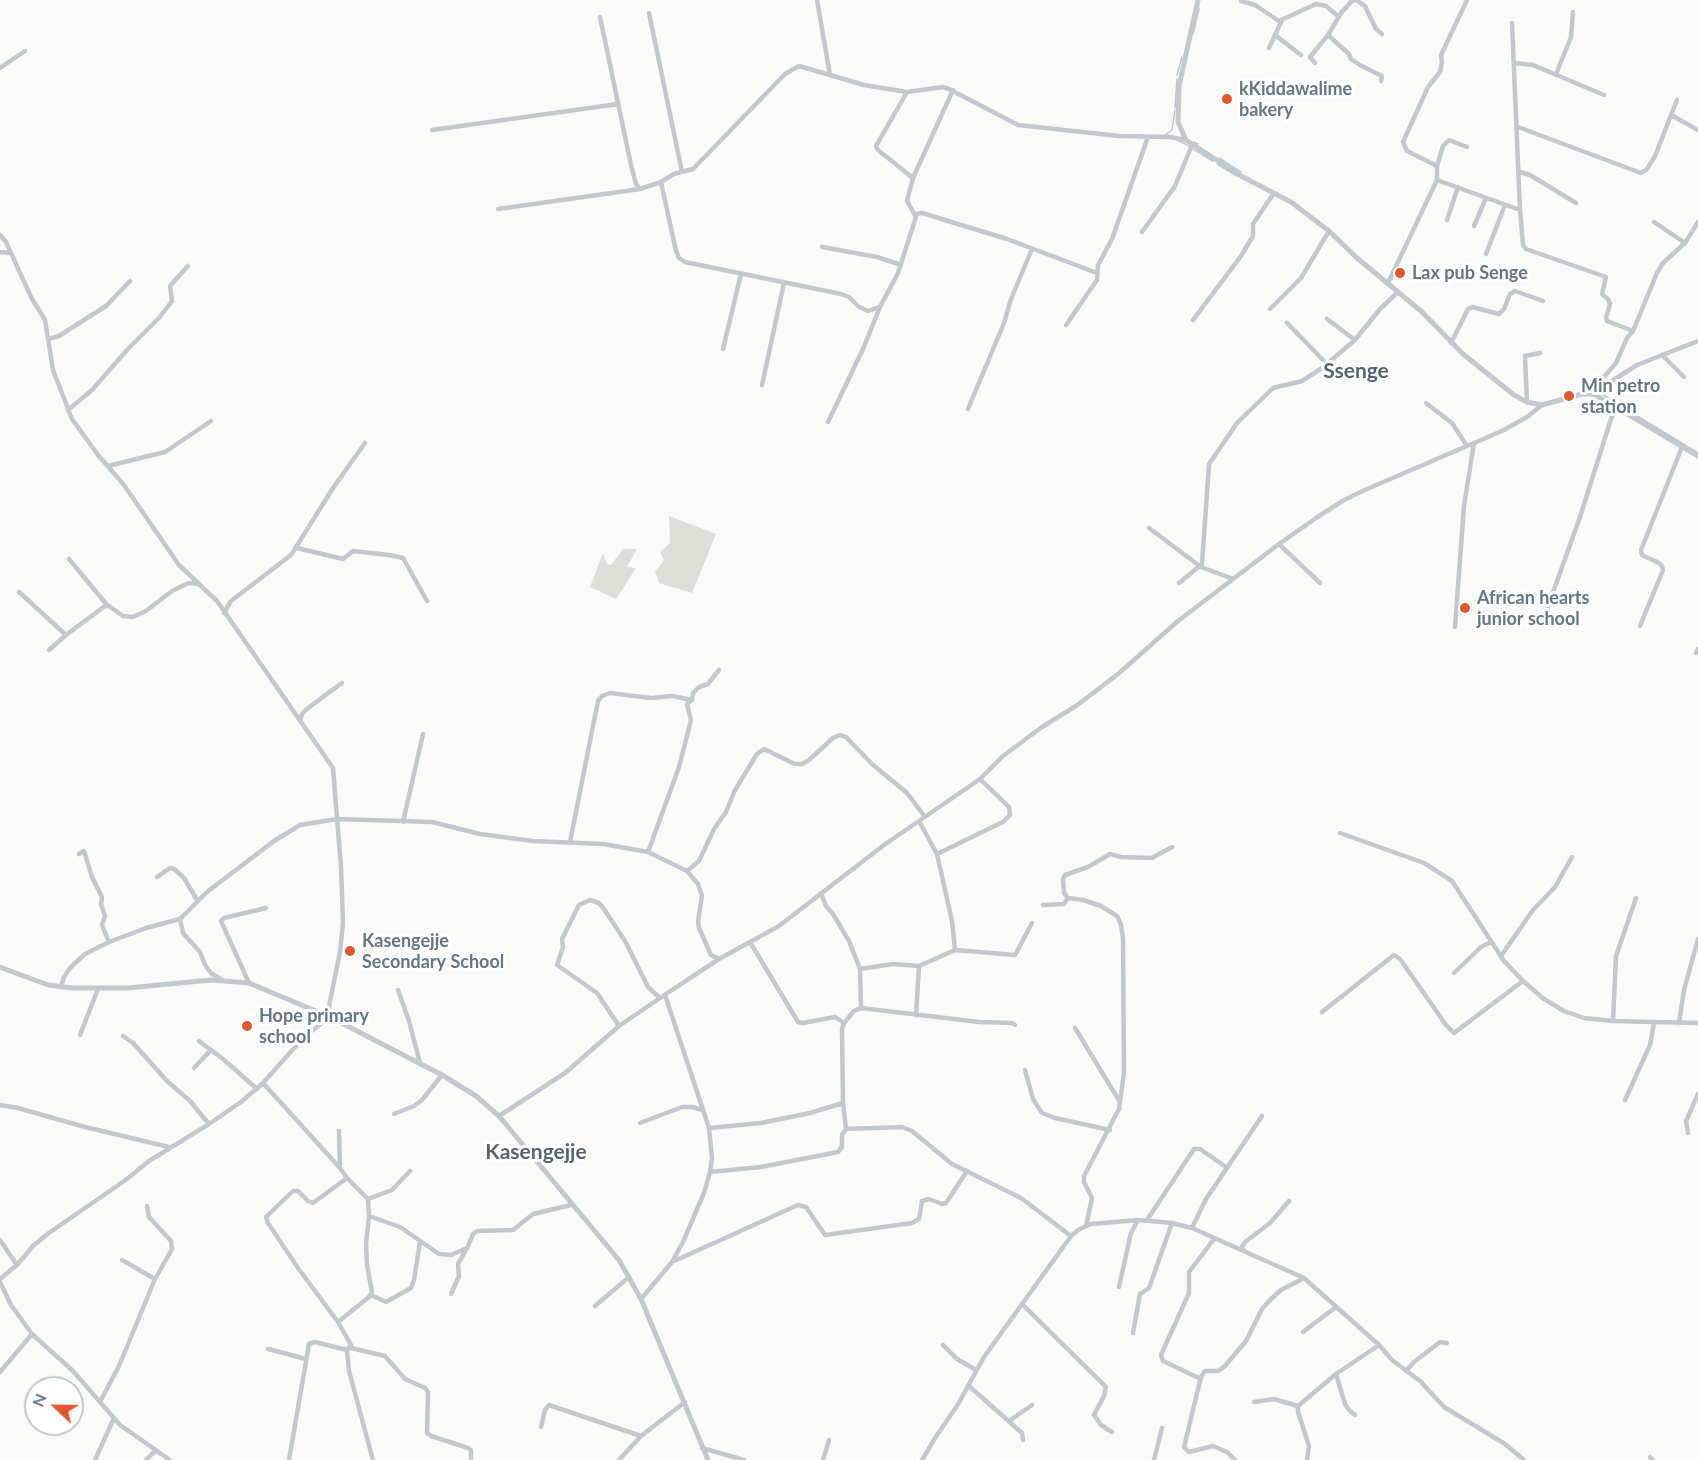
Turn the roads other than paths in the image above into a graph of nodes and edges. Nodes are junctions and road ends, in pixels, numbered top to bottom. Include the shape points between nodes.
1 (817, 0) edge
2 (1198, 0) edge
3 (1356, 0) edge
4 (1467, 0) edge
5 (1240, 2) edge
6 (1573, 12) dead end
7 (649, 13) dead end
8 (600, 17) dead end
9 (1339, 17) junction
10 (1282, 20) junction
11 (1512, 23) dead end
12 (1382, 34) dead end
13 (1275, 35) junction
14 (1328, 36) junction
15 (1269, 48) dead end
16 (25, 51) dead end
17 (1301, 55) dead end
18 (1315, 63) dead end
19 (1514, 63) junction
20 (0, 68) edge
21 (1556, 74) junction
22 (830, 75) junction
23 (1381, 81) dead end
24 (953, 90) junction
25 (907, 92) junction
26 (1604, 95) dead end
27 (1677, 100) dead end
28 (618, 104) junction
29 (1671, 115) junction
30 (1178, 125) junction
31 (1518, 127) junction
32 (432, 129) dead end
33 (1698, 130) edge
34 (1170, 136) junction
35 (1148, 137) junction
36 (1185, 140) junction
37 (1192, 145) junction
38 (1467, 147) dead end
39 (1437, 166) junction
40 (682, 172) junction
41 (1520, 172) junction
42 (913, 178) junction
43 (1437, 180) junction
44 (662, 182) junction
45 (1458, 187) junction
46 (640, 189) junction
47 (1274, 193) junction
48 (1486, 198) junction
49 (1576, 203) dead end
50 (1505, 205) junction
51 (498, 209) dead end
52 (1520, 210) junction
53 (916, 214) junction
54 (1447, 220) dead end
55 (1654, 222) dead end
56 (1698, 222) edge
57 (1474, 226) dead end
58 (1329, 231) junction
59 (1142, 232) dead end
60 (0, 235) edge
61 (1686, 243) junction
62 (822, 247) dead end
63 (1032, 249) junction
64 (0, 252) edge
65 (11, 253) junction
66 (1486, 254) dead end
67 (901, 265) junction
68 (188, 266) dead end
69 (1097, 273) junction
70 (741, 274) junction
71 (130, 281) dead end
72 (1388, 282) junction
73 (784, 283) junction
74 (1398, 292) junction
75 (1543, 301) dead end
76 (880, 307) junction
77 (1270, 309) dead end
78 (1327, 319) dead end
79 (1193, 320) dead end
80 (1287, 323) dead end
81 (1066, 325) dead end
82 (1633, 331) junction
83 (48, 339) junction
84 (1354, 340) junction
85 (1698, 341) edge
86 (1451, 343) junction
87 (723, 349) dead end
88 (1540, 353) dead end
89 (1662, 355) junction
90 (1327, 364) junction
91 (1684, 377) dead end
92 (762, 385) dead end
93 (1595, 392) junction
94 (1527, 402) junction
95 (1426, 403) dead end
96 (1542, 405) junction
97 (1617, 406) junction
98 (968, 409) dead end
99 (68, 410) junction
100 (211, 421) dead end
101 (828, 422) dead end
102 (365, 443) dead end
103 (1474, 443) junction
104 (1467, 446) junction
105 (1682, 447) junction
106 (1698, 456) edge
107 (108, 466) junction
108 (1149, 528) dead end
109 (1279, 544) junction
110 (297, 548) junction
111 (69, 559) dead end
112 (1202, 567) junction
113 (1233, 579) junction
114 (1179, 583) dead end
115 (1320, 583) dead end
116 (201, 585) junction
117 (19, 592) dead end
118 (427, 601) dead end
119 (107, 605) junction
120 (1547, 609) dead end
121 (224, 613) junction
122 (1640, 626) dead end
123 (1455, 627) dead end
124 (66, 635) junction
125 (49, 650) dead end
126 (719, 670) dead end
127 (342, 683) dead end
128 (692, 700) junction
129 (300, 722) junction
130 (423, 734) dead end
131 (980, 779) junction
132 (925, 817) junction
133 (337, 819) junction
134 (919, 821) junction
135 (403, 822) junction
136 (1340, 833) dead end
137 (570, 842) junction
138 (1172, 847) dead end
139 (648, 852) junction
140 (79, 854) dead end
141 (938, 854) junction
142 (1572, 857) dead end
143 (687, 872) junction
144 (157, 877) dead end
145 (821, 893) junction
146 (1068, 898) junction
147 (1636, 898) dead end
148 (197, 900) junction
149 (1043, 904) dead end
150 (266, 908) dead end
151 (180, 919) junction
152 (1032, 923) dead end
153 (1698, 939) edge
154 (109, 942) junction
155 (750, 942) junction
156 (1491, 942) junction
157 (955, 950) junction
158 (1501, 956) junction
159 (1696, 956) edge
160 (718, 959) junction
161 (919, 966) junction
162 (0, 967) edge
163 (860, 969) junction
164 (1454, 973) dead end
165 (222, 980) junction
166 (1523, 981) junction
167 (249, 983) junction
168 (62, 987) junction
169 (98, 989) junction
170 (398, 990) dead end
171 (665, 995) junction
172 (660, 998) junction
173 (861, 1008) junction
174 (1322, 1011) dead end
175 (916, 1015) junction
176 (330, 1017) junction
177 (1613, 1021) junction
178 (844, 1023) junction
179 (1654, 1023) junction
180 (1679, 1023) junction
181 (1698, 1023) edge
182 (1015, 1025) dead end
183 (619, 1026) junction
184 (1075, 1028) dead end
185 (80, 1035) dead end
186 (123, 1036) dead end
187 (199, 1041) dead end
188 (210, 1051) junction
189 (420, 1063) junction
190 (194, 1068) dead end
191 (1025, 1070) dead end
192 (442, 1074) junction
193 (263, 1083) junction
194 (257, 1089) junction
195 (1698, 1094) edge
196 (1625, 1100) dead end
197 (1120, 1102) junction
198 (843, 1103) junction
199 (0, 1106) edge
200 (702, 1110) junction
201 (394, 1114) dead end
202 (499, 1116) junction
203 (1262, 1116) dead end
204 (640, 1123) dead end
205 (209, 1124) junction
206 (709, 1128) junction
207 (846, 1128) junction
208 (1110, 1130) junction
209 (339, 1131) dead end
210 (1688, 1133) dead end
211 (169, 1147) junction
212 (1226, 1167) junction
213 (340, 1168) junction
214 (410, 1171) dead end
215 (967, 1171) junction
216 (710, 1172) junction
217 (346, 1178) junction
218 (368, 1199) junction
219 (1288, 1201) dead end
220 (571, 1204) junction
221 (147, 1206) dead end
222 (369, 1216) junction
223 (1138, 1220) junction
224 (1147, 1221) junction
225 (1172, 1223) junction
226 (1086, 1226) junction
227 (1192, 1228) junction
228 (1071, 1236) junction
229 (1214, 1239) junction
230 (0, 1240) edge
231 (420, 1242) junction
232 (467, 1248) junction
233 (1244, 1251) junction
234 (122, 1260) dead end
235 (672, 1262) junction
236 (17, 1265) junction
237 (629, 1278) junction
238 (1304, 1278) junction
239 (155, 1279) junction
240 (0, 1280) edge
241 (1119, 1287) dead end
242 (451, 1294) dead end
243 (371, 1295) junction
244 (641, 1299) junction
245 (1023, 1305) junction
246 (595, 1306) dead end
247 (1336, 1307) junction
248 (338, 1322) junction
249 (1303, 1332) dead end
250 (1133, 1333) dead end
251 (32, 1334) junction
252 (1448, 1343) dead end
253 (943, 1345) dead end
254 (1379, 1345) junction
255 (268, 1349) dead end
256 (349, 1349) junction
257 (306, 1359) junction
258 (976, 1370) junction
259 (1406, 1371) junction
260 (0, 1372) edge
261 (1336, 1374) junction
262 (1201, 1379) junction
263 (969, 1386) junction
264 (100, 1402) junction
265 (685, 1402) junction
266 (1254, 1402) dead end
267 (1032, 1405) dead end
268 (1298, 1407) junction
269 (1355, 1415) dead end
270 (114, 1418) junction
271 (1009, 1421) junction
272 (541, 1427) dead end
273 (1162, 1428) dead end
274 (1112, 1432) dead end
275 (642, 1436) junction
276 (829, 1440) dead end
277 (1023, 1440) dead end
278 (702, 1448) junction
279 (156, 1450) junction
280 (95, 1460) edge
281 (146, 1460) edge
282 (170, 1460) edge
283 (289, 1460) edge
284 (373, 1460) edge
285 (471, 1460) edge
286 (618, 1460) edge
287 (708, 1460) edge
288 (744, 1460) edge
289 (823, 1460) edge
290 (922, 1460) edge
291 (1154, 1460) edge
292 (1235, 1460) edge
293 (1307, 1460) edge
294 (1524, 1460) edge

1 - 22 street
2 - 30 street via 1179,86
3 - 9 street
3 - 12 street via 1365,6
4 - 39 street via 1441,55 1440,72 1428,87 1403,142 1407,152
5 - 10 street via 1255,5
6 - 21 street via 1571,37
7 - 40 street
8 - 28 street
9 - 10 street via 1326,6 1316,4
9 - 14 street
10 - 13 street
11 - 19 street
13 - 15 street
13 - 17 street
14 - 18 street via 1310,57
14 - 23 street via 1351,59 1382,76
16 - 20 street
19 - 21 street
19 - 31 street
21 - 26 street
22 - 25 street
22 - 40 street via 804,66 785,74 693,169
24 - 25 street via 943,87
24 - 35 street via 1018,125
24 - 42 street
25 - 42 street via 876,146
27 - 29 street
28 - 32 street
28 - 46 street
29 - 31 street via 1655,156 1641,173
29 - 33 street
30 - 34 street
30 - 36 street
31 - 41 street
34 - 35 street
34 - 36 street
35 - 69 street
36 - 37 street
37 - 47 street
37 - 59 street via 1175,186
38 - 39 street via 1446,142
39 - 43 street
40 - 44 street
41 - 49 street
41 - 52 street
42 - 53 street via 907,201
43 - 45 street
43 - 72 street
44 - 46 street
44 - 70 street via 680,258
45 - 48 street
45 - 54 street
46 - 51 street
47 - 58 street
47 - 79 street via 1252,226 1253,236 1241,256
48 - 50 street
48 - 57 street
50 - 52 street
50 - 66 street
52 - 82 street via 1526,249 1606,277 1602,294 1610,304 1607,321
53 - 63 street
53 - 67 street
55 - 61 street
56 - 61 street
58 - 72 street
58 - 77 street via 1301,278
60 - 65 street
61 - 82 street via 1657,273
62 - 67 street
63 - 69 street
63 - 98 street
64 - 65 street
65 - 83 street via 45,320
67 - 76 street
68 - 99 street via 170,286 172,300 159,318
69 - 81 street via 1097,280
70 - 73 street
70 - 87 street
71 - 83 street via 106,306
72 - 74 street
73 - 76 street via 841,294 868,310
73 - 92 street
74 - 84 street
74 - 86 street
75 - 86 street via 1515,291 1499,314 1472,307
76 - 101 street
78 - 84 street
80 - 90 street
82 - 93 street via 1616,363 1596,384
83 - 99 street via 53,370
84 - 90 street
85 - 89 street
86 - 94 street
88 - 94 street via 1525,358
89 - 91 street
89 - 93 street via 1637,365
90 - 112 street via 1302,381 1270,389 1237,423 1210,461
93 - 96 street
93 - 97 street
94 - 96 street
95 - 104 street via 1452,423
96 - 103 street via 1527,417
97 - 105 street
97 - 120 street
99 - 107 street
100 - 107 street via 165,452
102 - 110 street
103 - 104 street
103 - 123 street via 1464,506
104 - 109 street via 1344,500
105 - 106 street
105 - 122 street via 1641,550 1642,555 1659,563 1663,570
107 - 116 street via 179,565
108 - 112 street
109 - 113 street
109 - 115 street
110 - 118 street via 343,559 353,551 404,558
110 - 121 street via 231,601
111 - 119 street
112 - 113 street
112 - 114 street
113 - 131 street via 1118,674 1003,756
116 - 119 street via 182,586 133,617 123,616
116 - 121 street
117 - 124 street
119 - 124 street
121 - 129 street
124 - 125 street
126 - 128 street via 708,684 693,693
127 - 129 street via 308,708
128 - 137 street via 610,693 602,696
128 - 139 street via 687,705 691,720 679,767
129 - 133 street via 333,768
130 - 135 street
131 - 132 street
131 - 141 street via 1009,807 1010,815
132 - 134 street
132 - 143 street via 907,793 846,737 832,738 802,764 764,749 735,790 699,861
133 - 135 street
133 - 148 street via 300,825
133 - 176 street via 344,923
134 - 141 street
134 - 145 street
135 - 137 street via 432,822 480,834
136 - 156 street via 1424,863 1452,880
137 - 139 street
138 - 146 street via 1152,858 1110,854 1065,875 1064,893
139 - 143 street
140 - 154 street via 84,851 102,897 102,925
141 - 157 street
142 - 158 street via 1555,887 1533,910
143 - 160 street via 702,896 699,928 711,955
144 - 148 street via 170,868 176,870
145 - 155 street via 779,926
145 - 163 street
146 - 149 street via 1064,904
146 - 197 street via 1107,909 1121,925 1125,1004
147 - 177 street via 1616,956
148 - 151 street
150 - 167 street via 221,921
151 - 154 street
151 - 165 street via 183,933 200,952 211,973
152 - 157 street via 1015,955
153 - 159 street
154 - 168 street via 74,963
155 - 160 street
155 - 178 street via 798,1022 835,1017
156 - 158 street
156 - 164 street
157 - 161 street
158 - 166 street
159 - 180 street via 1684,990
160 - 171 street
161 - 163 street via 892,964
161 - 175 street
162 - 168 street
163 - 173 street
165 - 167 street
165 - 169 street
166 - 174 street via 1454,1034 1394,955
166 - 177 street via 1564,1011
167 - 176 street
168 - 169 street
169 - 185 street
170 - 189 street
171 - 172 street
171 - 200 street
172 - 183 street
172 - 183 street via 648,987 614,922 599,903 590,900 579,905 562,939 557,965 597,993
173 - 175 street
173 - 178 street
175 - 182 street
176 - 189 street
176 - 193 street via 304,1037
177 - 179 street
178 - 198 street
179 - 180 street
179 - 196 street via 1650,1045
180 - 181 street
183 - 202 street via 565,1073
184 - 197 street
186 - 205 street
187 - 188 street
188 - 190 street
188 - 194 street
189 - 192 street
191 - 208 street via 1033,1099 1042,1113
192 - 201 street via 422,1100
192 - 202 street
193 - 194 street
193 - 213 street
194 - 205 street
195 - 210 street via 1686,1121
197 - 208 street
198 - 206 street via 772,1121
198 - 207 street
199 - 211 street
200 - 204 street via 682,1107
200 - 206 street
202 - 220 street
203 - 212 street
205 - 211 street
206 - 216 street
207 - 215 street via 907,1128
207 - 216 street via 838,1152
208 - 226 street via 1084,1176 1092,1198
209 - 213 street
211 - 236 street via 46,1235
212 - 224 street via 1194,1149
212 - 227 street
213 - 217 street
214 - 218 street via 392,1190
215 - 228 street via 1011,1192
215 - 235 street via 946,1203 922,1201 921,1216 912,1223 825,1235 806,1207 798,1204
216 - 235 street via 696,1215
217 - 218 street
217 - 248 street via 313,1203 293,1191 266,1217
218 - 222 street
219 - 233 street via 1270,1223 1245,1242
220 - 232 street via 530,1215 513,1230 477,1231
220 - 237 street via 607,1244
221 - 239 street via 148,1217 173,1246
222 - 231 street via 400,1227
222 - 243 street via 366,1244
223 - 224 street
223 - 226 street
223 - 241 street via 1131,1233
224 - 225 street
225 - 227 street
225 - 250 street via 1149,1288 1139,1297
226 - 228 street
227 - 229 street
228 - 245 street
229 - 233 street
229 - 262 street via 1189,1272 1190,1293 1161,1354 1163,1361
230 - 236 street
231 - 232 street via 444,1255
231 - 243 street via 411,1288 386,1302
232 - 242 street via 458,1264 459,1276
233 - 238 street
234 - 239 street
235 - 244 street
236 - 240 street
237 - 244 street
237 - 246 street
238 - 247 street
238 - 262 street via 1270,1300 1246,1341 1225,1366 1218,1371 1205,1371
239 - 264 street
240 - 251 street via 11,1305
243 - 248 street
244 - 265 street
245 - 258 street
245 - 274 street via 1106,1386 1094,1415
247 - 249 street
247 - 254 street
248 - 256 street via 351,1343
251 - 260 street
251 - 264 street via 65,1362
252 - 259 street via 1440,1342
253 - 258 street
254 - 259 street
254 - 261 street
255 - 257 street
256 - 257 street via 312,1342
256 - 284 street via 349,1371
256 - 285 street via 385,1356 405,1379 425,1388 427,1433 468,1448
257 - 283 street
258 - 263 street
259 - 294 street via 1451,1412
261 - 268 street
261 - 269 street via 1345,1404
262 - 292 street via 1185,1449 1189,1452 1213,1446
263 - 271 street
263 - 290 street
264 - 270 street
265 - 275 street
265 - 278 street
266 - 268 street via 1274,1399
267 - 271 street
268 - 293 street via 1309,1446
270 - 279 street
270 - 280 street
271 - 277 street
272 - 275 street via 549,1406
273 - 291 street
275 - 286 street
276 - 289 street
278 - 287 street
278 - 288 street
279 - 281 street
279 - 282 street

